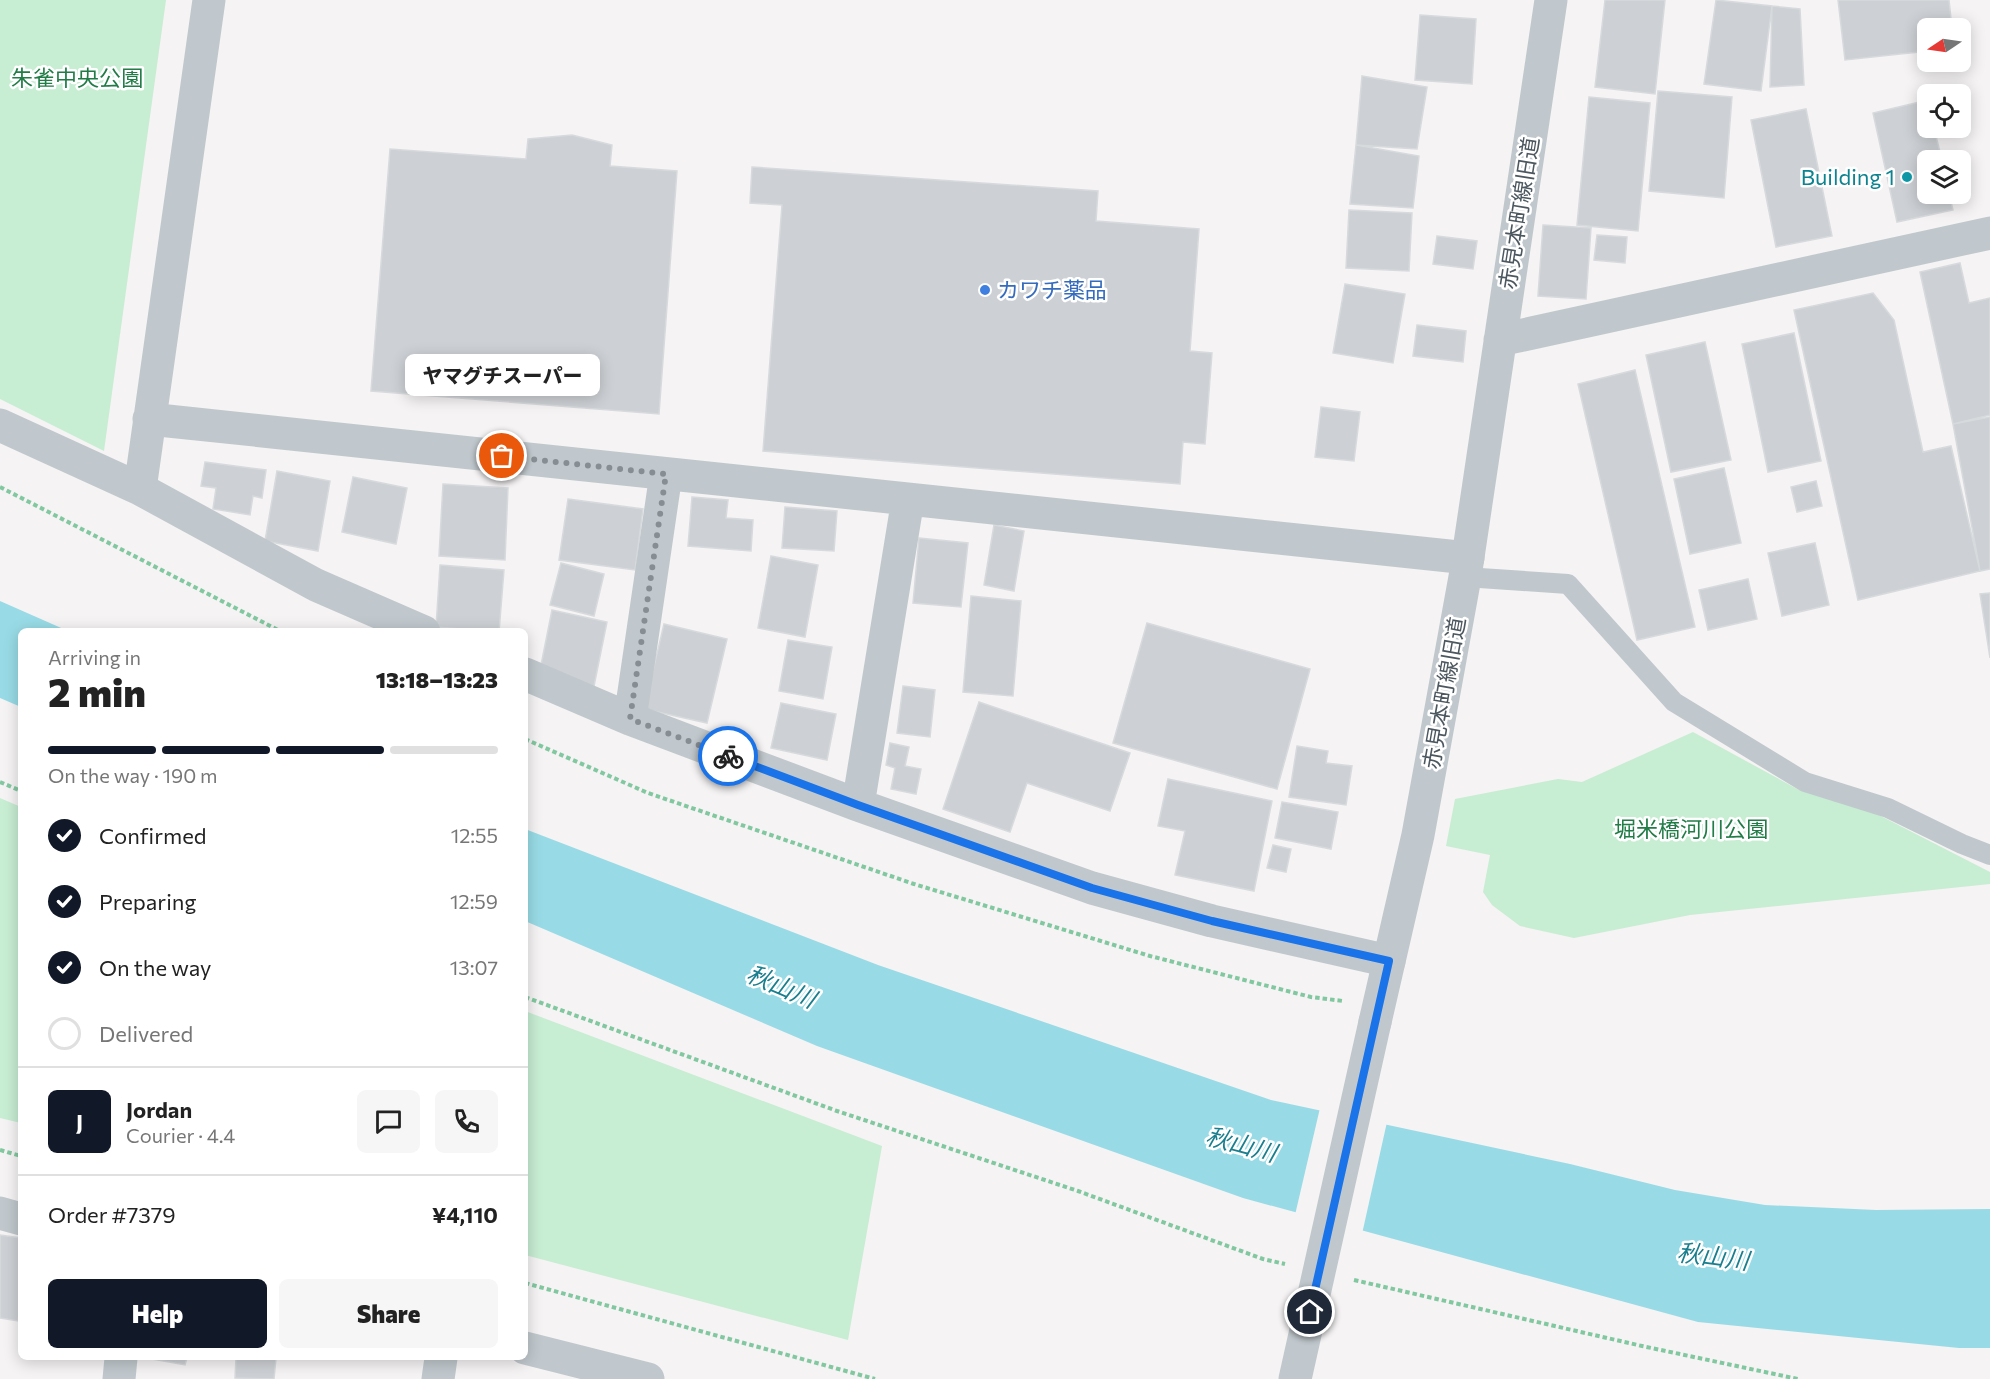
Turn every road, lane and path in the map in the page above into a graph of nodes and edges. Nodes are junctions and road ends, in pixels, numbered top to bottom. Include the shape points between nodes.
1 (209, 0) edge
2 (1551, 0) edge
3 (1990, 233) edge
4 (1500, 340) junction
5 (149, 419) junction
6 (0, 425) edge
7 (666, 474) junction
8 (0, 487) edge
9 (140, 489) junction
10 (908, 499) junction
11 (1466, 568) junction
12 (274, 628) edge
13 (415, 628) edge
14 (528, 676) edge
15 (630, 719) junction
16 (528, 741) edge
17 (0, 782) edge
18 (18, 790) edge
19 (858, 805) junction
20 (1990, 855) edge
21 (1389, 961) junction
22 (528, 998) edge
23 (1346, 1002) dead end
24 (0, 1150) edge
25 (18, 1155) edge
26 (0, 1213) edge
27 (18, 1218) edge
28 (1295, 1266) dead end
29 (1349, 1279) dead end
30 (528, 1284) edge
31 (528, 1349) edge
32 (121, 1360) edge
33 (441, 1360) edge
34 (119, 1379) edge
35 (438, 1379) edge
36 (648, 1379) edge
37 (874, 1379) edge
38 (1295, 1379) edge
39 (1797, 1379) edge

1 - 5 street
2 - 4 street, 赤見本町線旧道
3 - 4 street
4 - 11 street, 赤見本町線旧道
5 - 7 street
5 - 9 street
6 - 9 street
7 - 10 street
7 - 15 street
8 - 12 path
9 - 13 street via 316,585
10 - 11 street
10 - 19 street
11 - 20 lane via 1568,584 1674,702 1805,782 1888,808
11 - 21 street, 赤見本町線旧道 via 1418,835
14 - 15 street
15 - 19 street
16 - 23 path via 648,793 914,884 1150,956 1311,997
17 - 18 path
19 - 21 street via 1092,888 1212,921
21 - 38 street, 赤見本町線旧道, bridge
22 - 28 path via 837,1111 1078,1191 1263,1259
24 - 25 path
26 - 27 street
29 - 39 path
30 - 37 path
31 - 36 street
32 - 34 street
33 - 35 street

